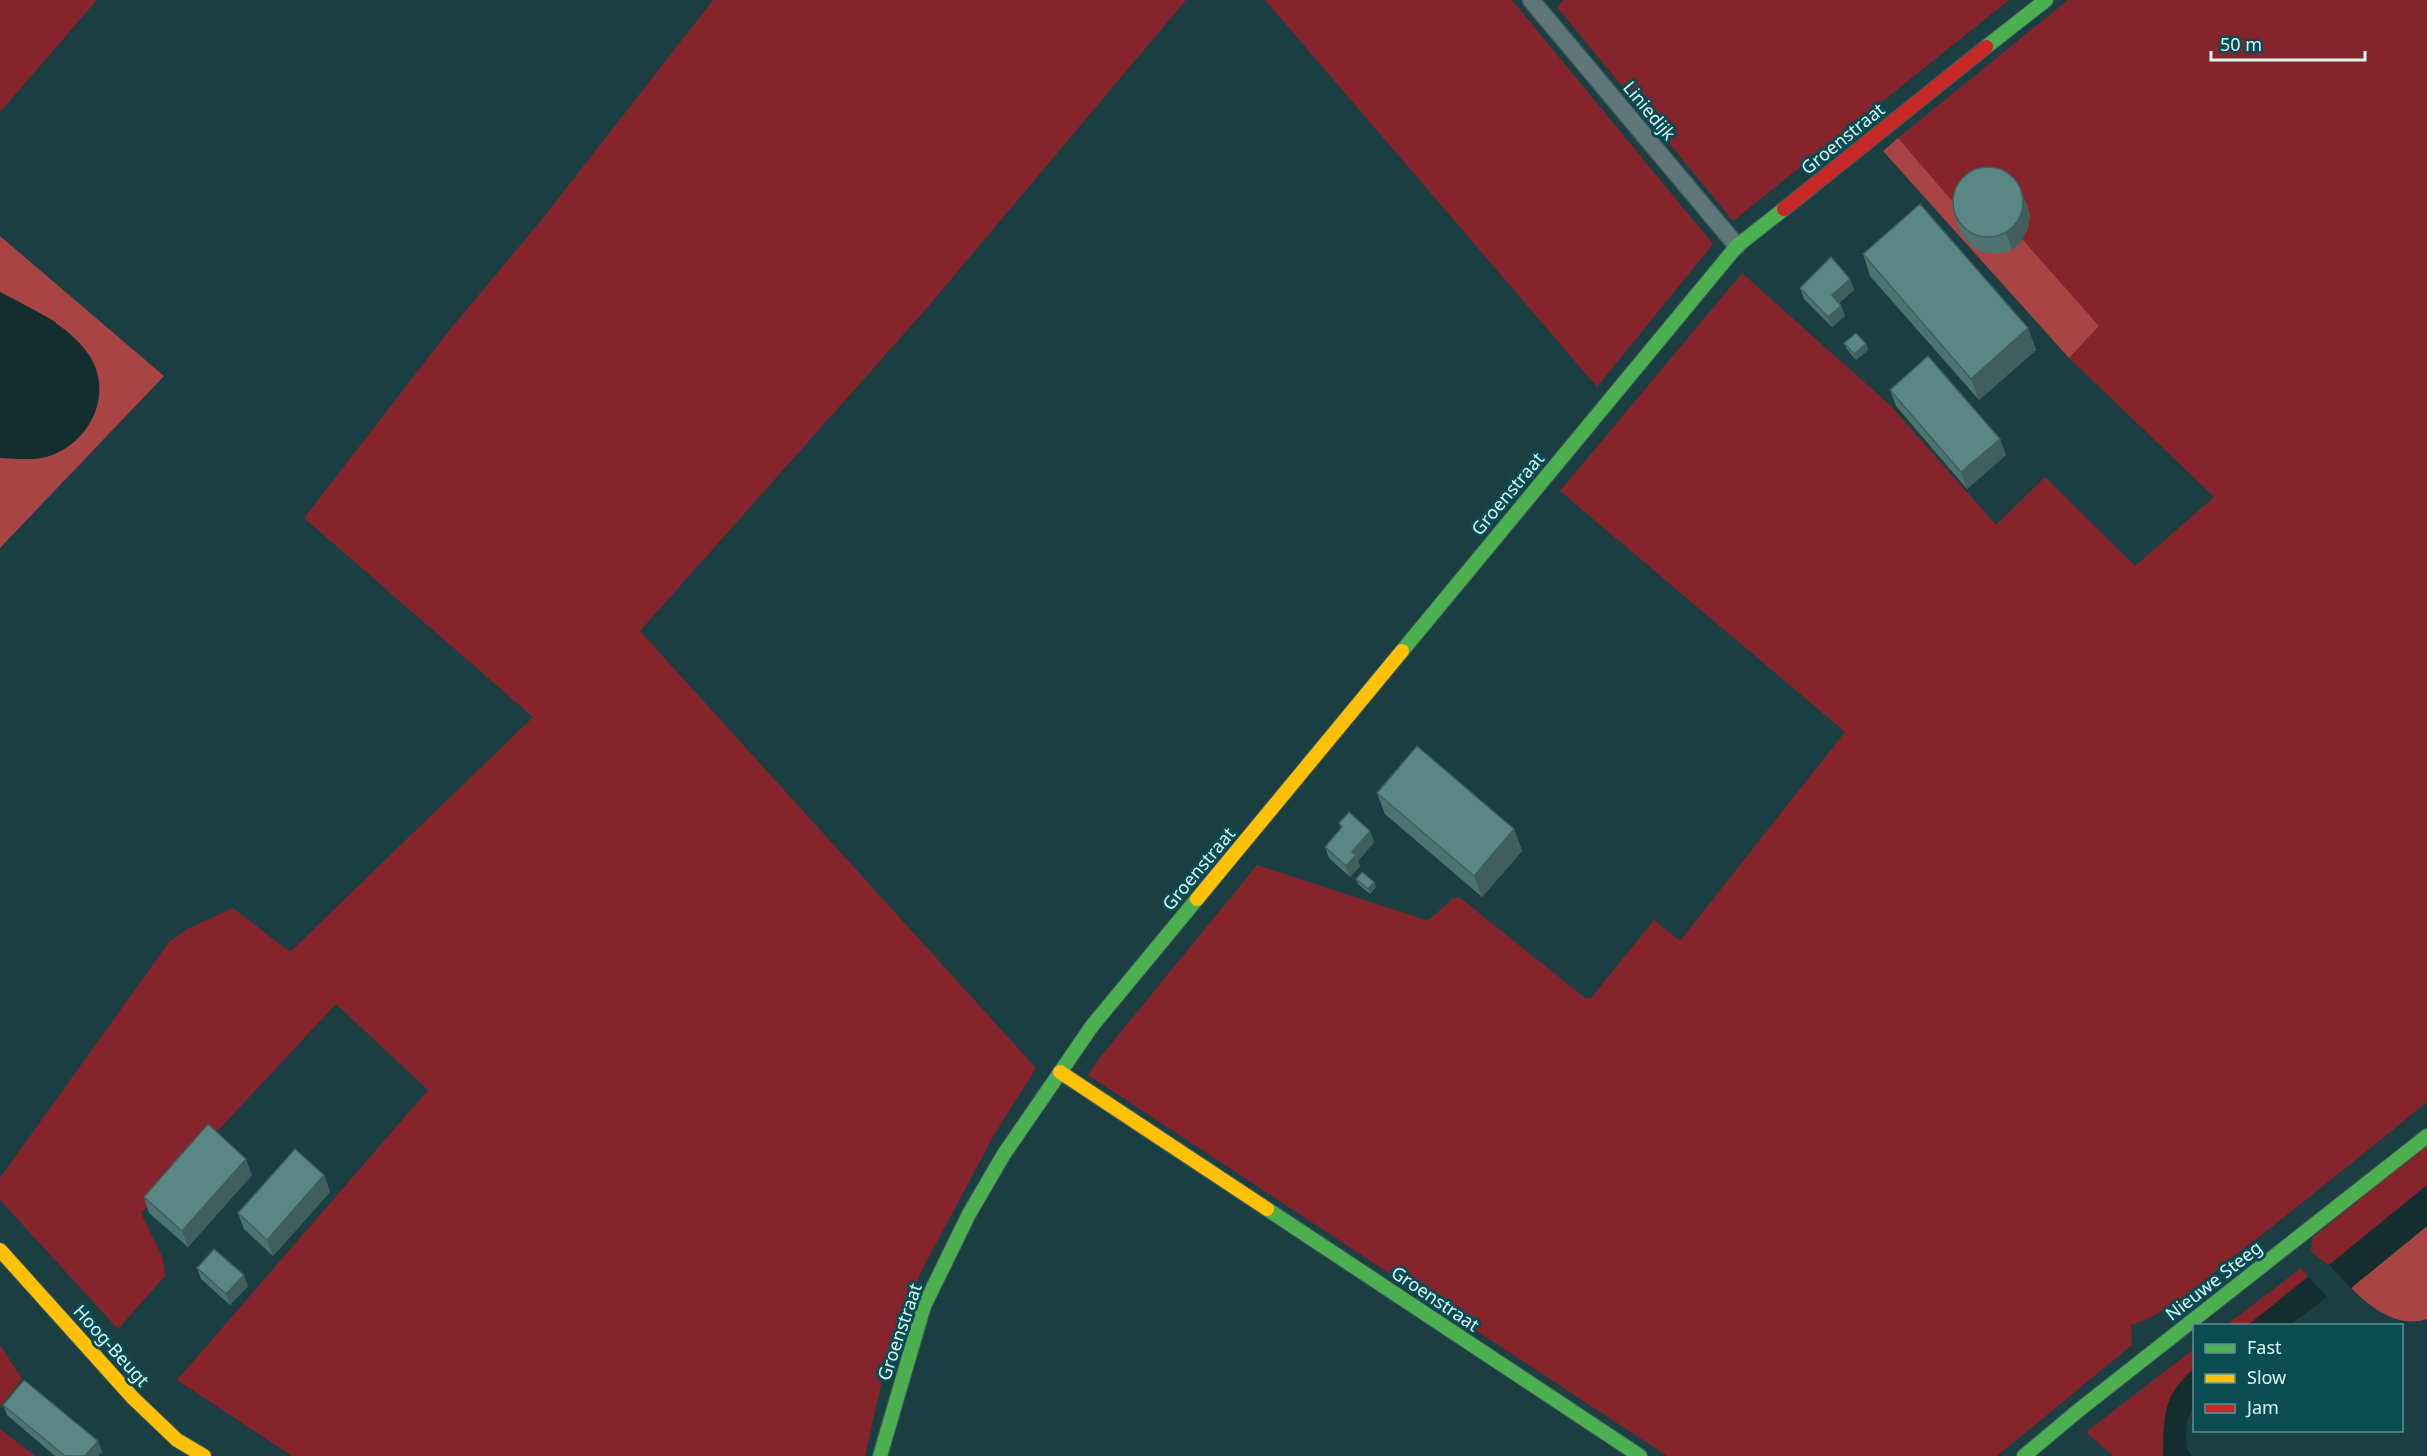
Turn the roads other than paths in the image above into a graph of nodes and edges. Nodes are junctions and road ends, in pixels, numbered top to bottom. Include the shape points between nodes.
1 (1531, 0) edge
2 (2046, 0) edge
3 (1737, 246) junction
4 (1060, 1072) junction
5 (2427, 1136) edge
6 (0, 1250) edge
7 (204, 1456) edge
8 (880, 1456) edge
9 (1640, 1456) edge
10 (2024, 1456) edge

1 - 3 street, Liniedijk
2 - 3 street, Groenstraat
3 - 4 street, Groenstraat via 1092,1026
4 - 8 street, Groenstraat via 998,1164 924,1306
4 - 9 street, Groenstraat
5 - 10 street, Nieuwe Steeg
6 - 7 street, Hoog-Beugt via 133,1398 177,1440

